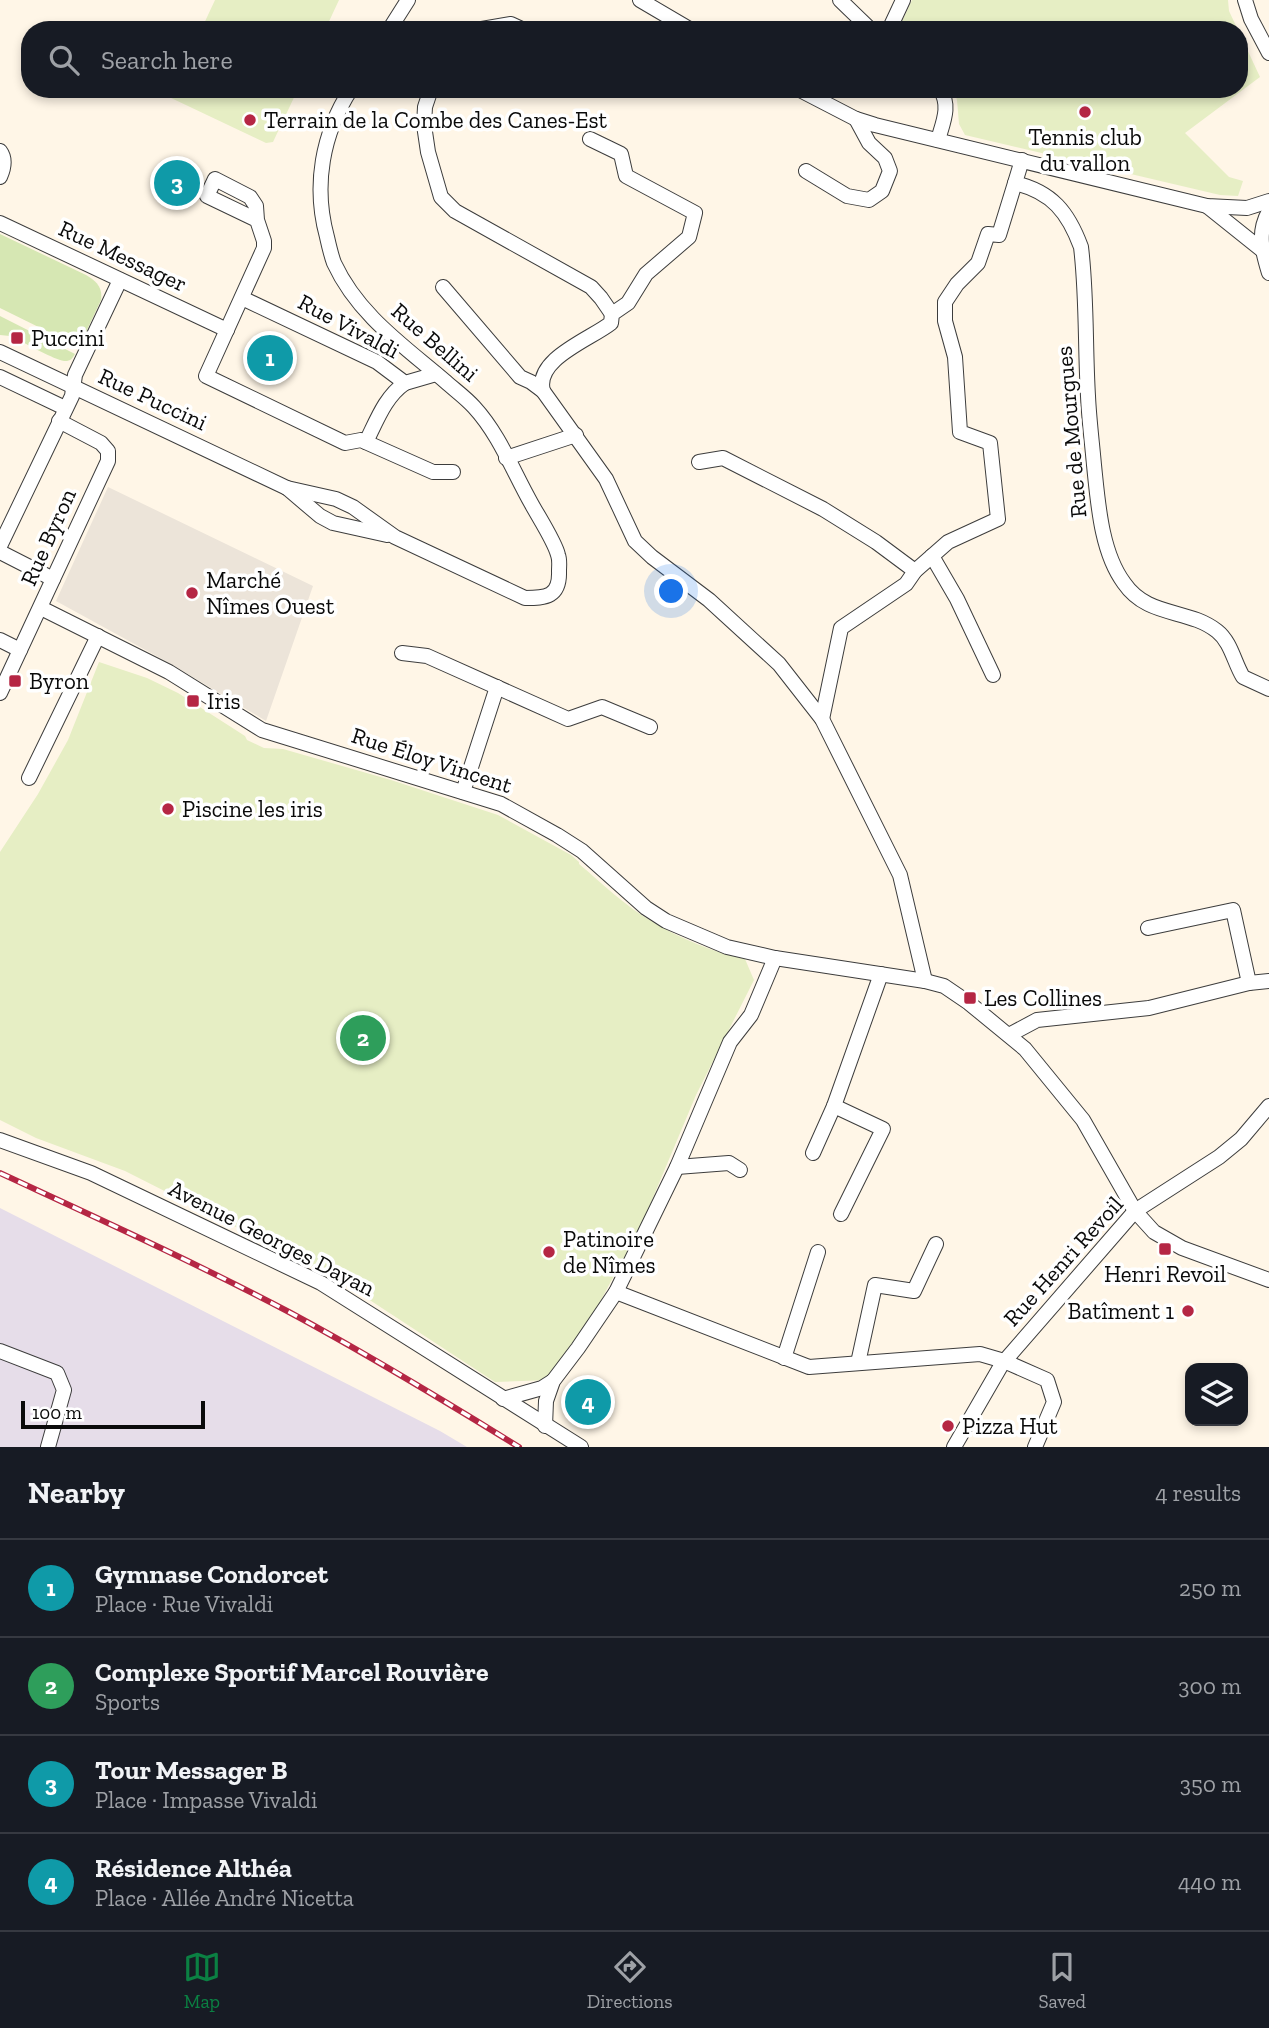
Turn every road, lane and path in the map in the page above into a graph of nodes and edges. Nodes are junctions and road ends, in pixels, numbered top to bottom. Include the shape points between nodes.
1 (408, 0) edge
2 (640, 0) edge
3 (840, 0) edge
4 (903, 0) edge
5 (1245, 0) edge
6 (395, 21) edge
7 (664, 21) edge
8 (862, 21) edge
9 (893, 21) edge
10 (1269, 53) edge
11 (346, 98) edge
12 (428, 98) edge
13 (816, 98) edge
14 (946, 98) edge
15 (856, 119) junction
16 (590, 139) dead end
17 (938, 140) junction
18 (0, 151) edge
19 (1022, 160) junction
20 (806, 171) dead end
21 (0, 177) edge
22 (1015, 183) junction
23 (1269, 201) edge
24 (1207, 206) junction
25 (1269, 211) edge
26 (257, 220) dead end
27 (0, 223) edge
28 (1265, 251) edge
29 (1269, 273) edge
30 (120, 280) junction
31 (443, 287) dead end
32 (243, 298) junction
33 (612, 314) junction
34 (227, 330) junction
35 (0, 352) edge
36 (436, 374) junction
37 (0, 377) edge
38 (405, 383) junction
39 (74, 387) junction
40 (543, 391) junction
41 (62, 415) junction
42 (576, 435) junction
43 (366, 442) junction
44 (506, 457) junction
45 (699, 462) dead end
46 (453, 472) dead end
47 (287, 488) junction
48 (396, 537) junction
49 (0, 546) edge
50 (0, 552) edge
51 (932, 556) junction
52 (915, 570) junction
53 (53, 579) junction
54 (525, 598) joint
55 (41, 608) junction
56 (98, 636) junction
57 (0, 640) edge
58 (20, 650) junction
59 (402, 653) dead end
60 (993, 675) dead end
61 (497, 687) junction
62 (1269, 689) edge
63 (0, 693) edge
64 (822, 719) junction
65 (650, 727) dead end
66 (29, 778) dead end
67 (463, 792) junction
68 (1148, 928) dead end
69 (775, 958) junction
70 (881, 974) junction
71 (925, 981) junction
72 (1269, 981) edge
73 (1249, 983) junction
74 (1009, 1035) junction
75 (834, 1106) junction
76 (1269, 1106) edge
77 (0, 1140) edge
78 (813, 1153) dead end
79 (677, 1167) junction
80 (740, 1170) dead end
81 (1135, 1211) junction
82 (841, 1214) dead end
83 (936, 1244) dead end
84 (818, 1251) dead end
85 (1269, 1280) edge
86 (616, 1292) junction
87 (0, 1351) edge
88 (784, 1358) junction
89 (1004, 1362) junction
90 (858, 1363) junction
91 (553, 1381) junction
92 (523, 1393) junction
93 (503, 1399) junction
94 (545, 1421) junction
95 (48, 1447) edge
96 (581, 1447) edge
97 (954, 1447) edge
98 (1035, 1447) edge

1 - 6 street
2 - 7 street
3 - 8 street
4 - 9 street
5 - 10 street
11 - 36 street, Rue Bellini via 333,122 321,169 322,219 333,261 363,309
12 - 33 street via 428,152 441,197 455,211 591,287
13 - 15 street
14 - 17 street
15 - 17 street
15 - 20 street via 890,171 882,191 869,200 846,196
16 - 33 street via 621,154 626,176 695,213 689,237 646,274 628,303
17 - 19 street
18 - 21 street via 4,160
19 - 22 street
19 - 24 street
22 - 51 street via 999,235 988,234 978,263 945,302 945,321 956,357 960,432 990,443 998,519 948,542
22 - 62 street, Rue de Mourgues via 1032,187 1059,206 1081,247 1098,506 1117,572 1140,601 1218,631 1243,677
23 - 24 street via 1247,208
24 - 28 street
25 - 28 street via 1261,236
26 - 32 street via 264,248
27 - 30 street, Rue Messager
28 - 29 street
30 - 34 street, Rue Messager
30 - 39 street
31 - 40 street via 520,377
32 - 34 street
32 - 38 street, Rue Vivaldi via 377,362
33 - 40 street via 611,323 567,349 553,363 542,376
34 - 43 street via 206,376 345,443
35 - 39 street, Rue Puccini
36 - 38 street, Rue Vivaldi
36 - 44 street, Rue Bellini via 491,427
37 - 41 street, Rue Byron
38 - 43 street via 387,400
39 - 41 street
39 - 47 street, Rue Puccini
40 - 42 street
41 - 49 street
41 - 53 street, Rue Byron via 101,443 108,451 108,461
42 - 44 street
42 - 64 street via 606,479 635,541 779,664
43 - 46 street via 433,472
44 - 54 street, Rue Bellini via 558,554 556,589 542,598
45 - 52 street via 723,458 734,463 823,509
47 - 48 street, Rue Puccini via 337,499
47 - 48 street, Rue Puccini via 333,523
48 - 54 street, Rue Puccini
50 - 53 street
51 - 52 street
51 - 60 street
52 - 64 street via 906,584 841,628
53 - 55 street, Rue Byron
55 - 56 street, Rue Éloy Vincent
55 - 58 street, Rue Byron
56 - 66 street
56 - 67 street, Rue Éloy Vincent via 169,672 262,730
57 - 58 street
58 - 63 street, Rue Byron
59 - 61 street via 427,656
61 - 65 street via 568,719 602,707
61 - 67 street
64 - 71 street via 900,875
67 - 69 street, Rue Éloy Vincent via 501,804 557,835 666,921 727,947
68 - 73 street via 1233,910
69 - 70 street, Rue Éloy Vincent
69 - 79 street via 751,1015 730,1042
70 - 71 street, Rue Éloy Vincent
70 - 75 street
71 - 74 street, Rue Éloy Vincent via 944,986
72 - 73 street
73 - 74 street via 1149,1008 1037,1020
74 - 81 street, Rue Éloy Vincent via 1083,1120
75 - 78 street
75 - 82 street via 883,1129
76 - 81 street, Rue Henri Revoil via 1219,1157
77 - 93 street, Avenue Georges Dayan via 91,1173 321,1283
79 - 80 street via 729,1163
79 - 86 street
81 - 85 street, Rue Éloy Vincent via 1154,1232 1182,1248
81 - 89 street, Rue Henri Revoil
83 - 90 street via 914,1291 875,1285
84 - 88 street
86 - 88 street
86 - 91 street
87 - 95 street via 57,1373 64,1390
88 - 90 street via 810,1367
89 - 90 street via 980,1354
89 - 97 street, Rue Henri Revoil
89 - 98 street via 1047,1380 1054,1402
91 - 92 street
91 - 94 street
92 - 93 street
92 - 94 street
93 - 94 street, Avenue Georges Dayan
94 - 96 street, Avenue Georges Dayan

